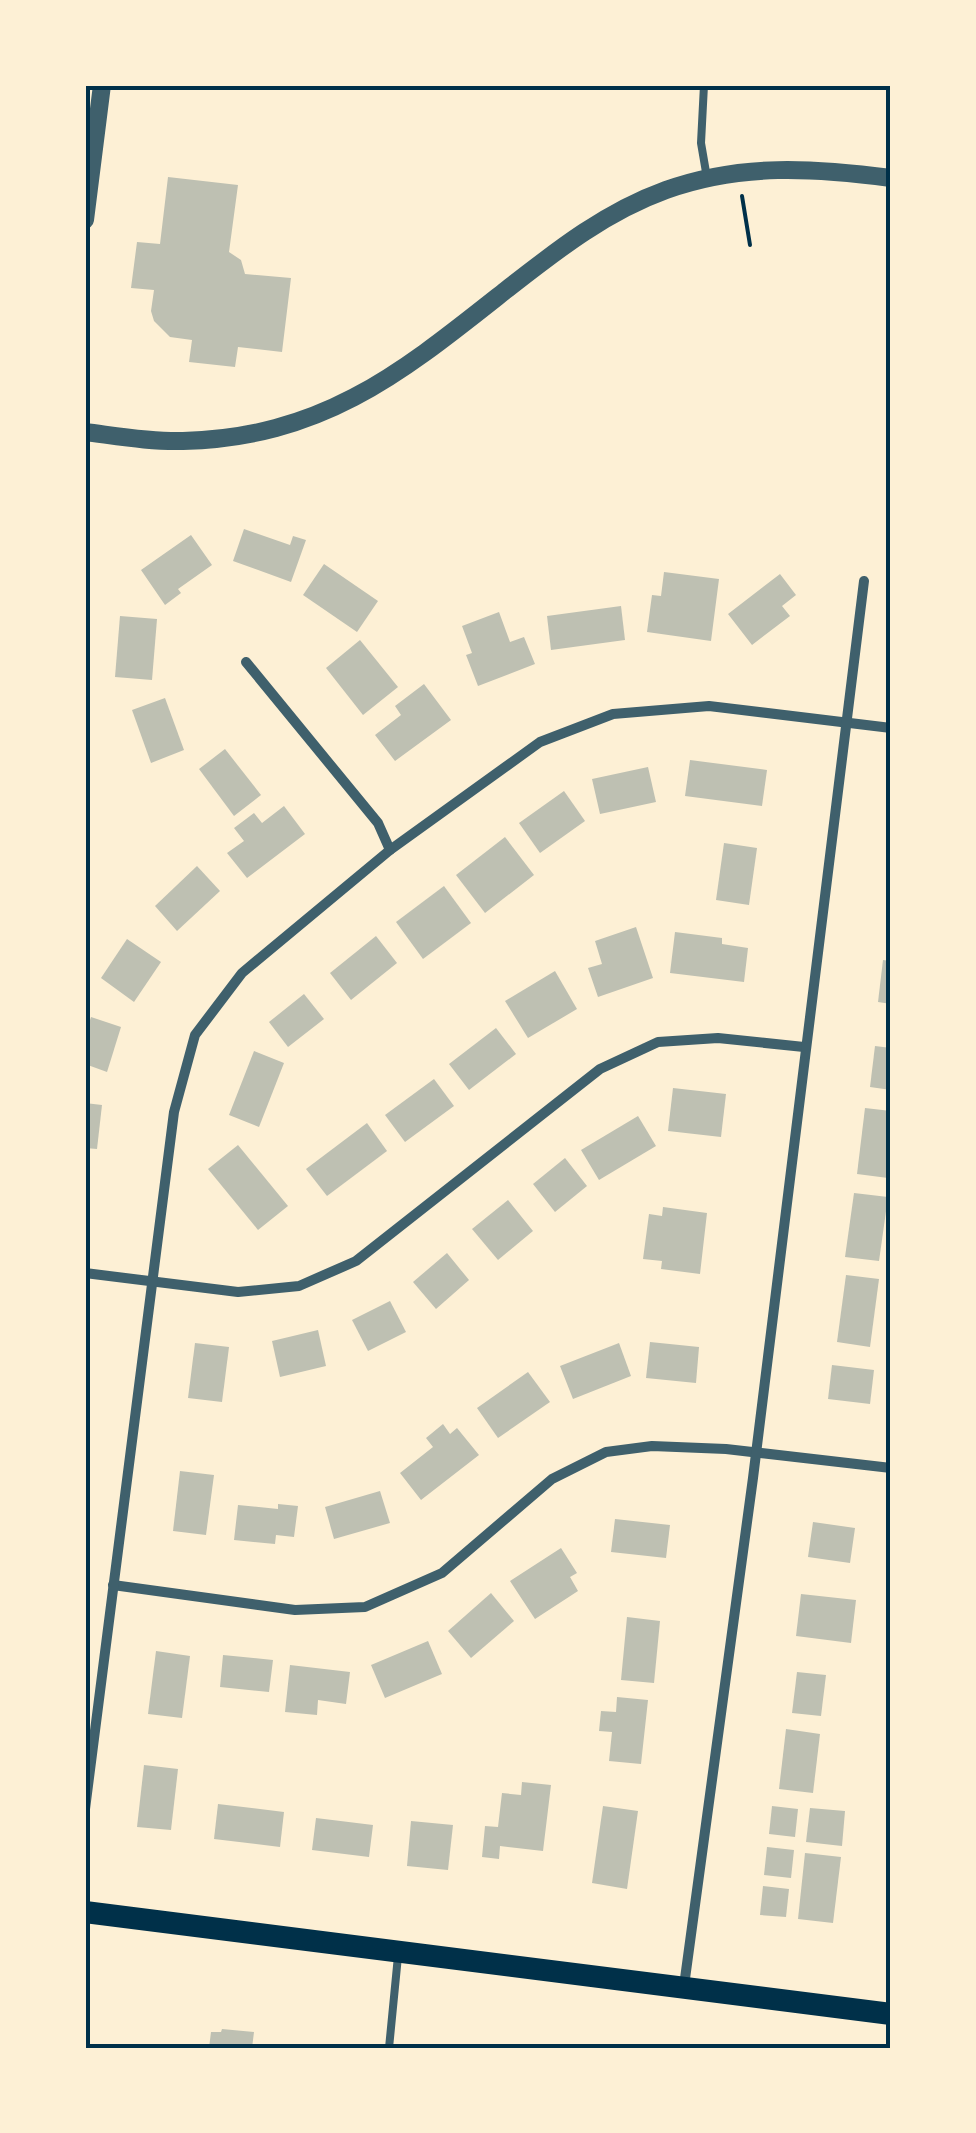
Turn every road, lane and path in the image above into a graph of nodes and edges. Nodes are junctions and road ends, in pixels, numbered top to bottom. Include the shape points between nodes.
1 (102, 85) edge
2 (704, 85) edge
3 (88, 176) edge
4 (708, 178) junction
5 (891, 178) edge
6 (742, 196) dead end
7 (85, 220) edge
8 (750, 245) dead end
9 (85, 432) edge
10 (864, 581) dead end
11 (246, 662) dead end
12 (846, 723) junction
13 (891, 728) edge
14 (390, 850) junction
15 (804, 1047) junction
16 (85, 1272) edge
17 (152, 1282) junction
18 (756, 1454) junction
19 (891, 1468) edge
20 (113, 1585) junction
21 (85, 1809) edge
22 (85, 1912) edge
23 (399, 1951) junction
24 (684, 1986) junction
25 (891, 2014) edge
26 (388, 2048) edge

1 - 3 street
2 - 4 lane via 700,143
3 - 7 street
4 - 5 street via 778,168
4 - 9 street via 600,222 395,374 314,417 234,438
6 - 8 path
10 - 12 street
11 - 14 street via 378,823
12 - 13 street
12 - 14 street via 709,706 612,714 540,742
12 - 15 street
14 - 17 street via 242,973 195,1035 174,1112
15 - 17 street via 718,1038 658,1042 600,1069 356,1261 298,1286 238,1292
15 - 18 street
16 - 17 street
17 - 20 street
18 - 19 street
18 - 20 street via 652,1446 606,1452 552,1480 442,1573 365,1607 296,1610
18 - 24 street
20 - 21 street
22 - 23 main road
23 - 24 main road
23 - 26 lane
24 - 25 main road

